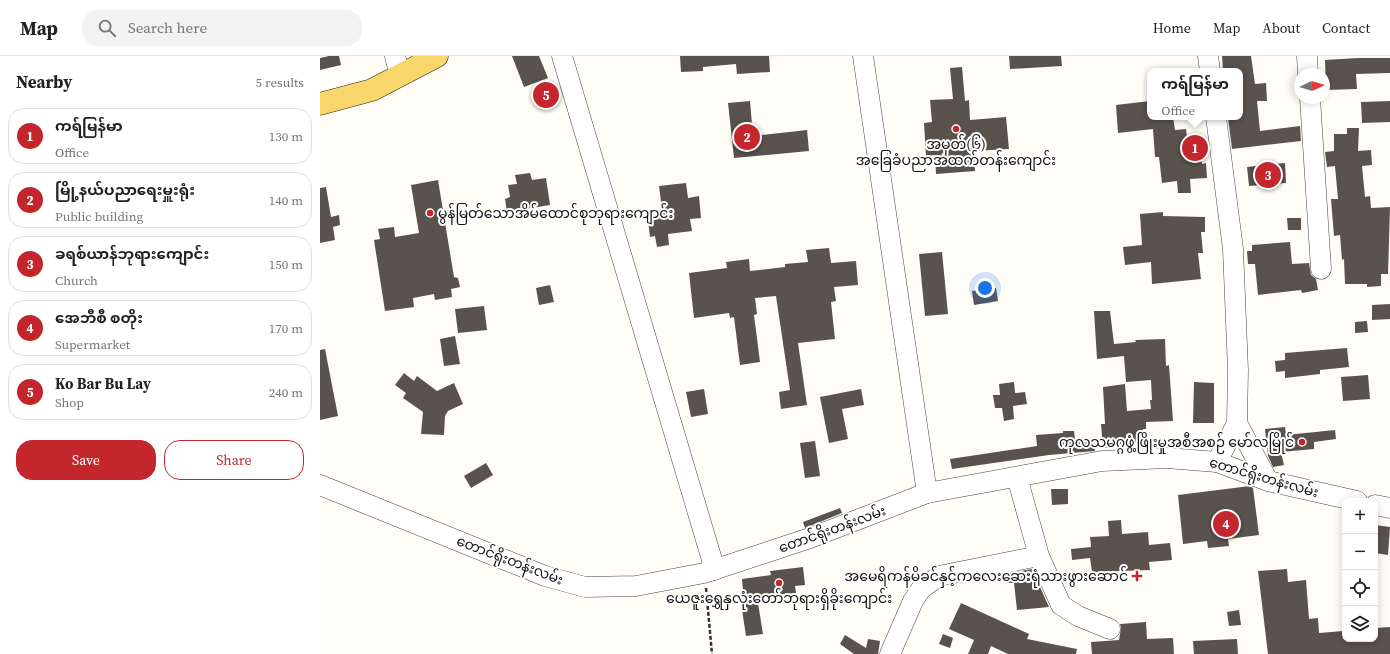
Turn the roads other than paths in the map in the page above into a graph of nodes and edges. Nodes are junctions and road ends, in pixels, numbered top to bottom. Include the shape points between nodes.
1 (437, 56) edge
2 (562, 56) edge
3 (863, 56) edge
4 (1208, 56) edge
5 (1307, 56) edge
6 (397, 66) edge
7 (1210, 68) edge
8 (1308, 68) edge
9 (320, 104) edge
10 (1310, 104) edge
11 (1216, 120) edge
12 (1321, 269) dead end
13 (1237, 424) junction
14 (1217, 462) junction
15 (1017, 477) junction
16 (1268, 481) junction
17 (320, 485) edge
18 (927, 493) junction
19 (1344, 498) edge
20 (1378, 506) edge
21 (1390, 508) edge
22 (1039, 556) junction
23 (710, 572) junction
24 (1110, 629) dead end
25 (890, 654) edge

1 - 6 main road
2 - 23 street
3 - 18 street
4 - 7 street
5 - 8 street
6 - 9 main road via 372,90
10 - 12 street
11 - 13 street via 1233,249 1238,370
13 - 14 street
13 - 16 street
14 - 15 street, တောင်ရိုးတန်းလမ်း via 1167,458 1102,462
14 - 16 street, တောင်ရိုးတန်းလမ်း
15 - 18 street, တောင်ရိုးတန်းလမ်း
15 - 22 street
16 - 19 street, တောင်ရိုးတန်းလမ်း
17 - 23 street, တောင်ရိုးတန်းလမ်း via 545,576 585,587 636,586
18 - 23 street, တောင်ရိုးတန်းလမ်း via 810,538
20 - 21 street
22 - 24 street via 1061,605 1078,616
22 - 25 street via 938,576 921,589 913,602

